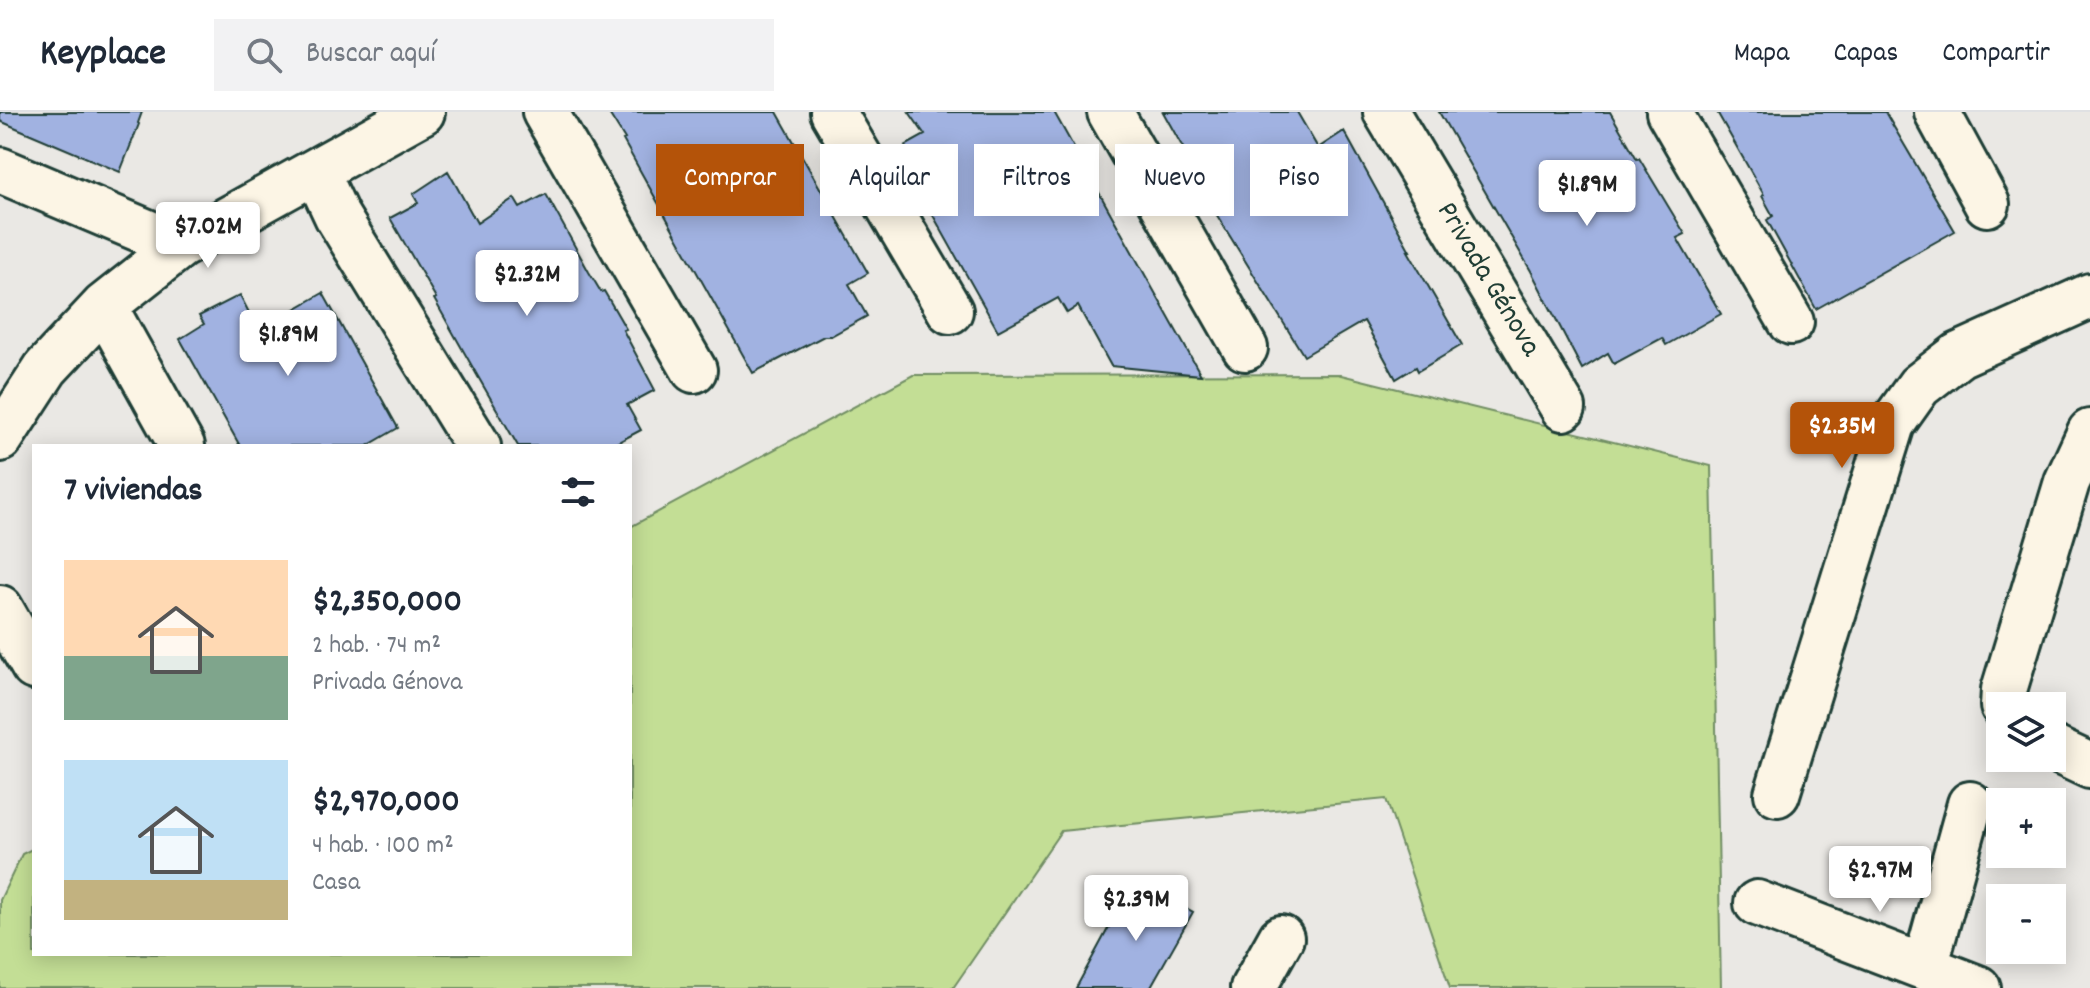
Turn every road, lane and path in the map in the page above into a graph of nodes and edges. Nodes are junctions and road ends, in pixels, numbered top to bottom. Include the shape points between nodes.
1 (422, 112) edge
2 (545, 112) edge
3 (833, 112) edge
4 (1110, 112) edge
5 (1386, 112) edge
6 (1669, 112) edge
7 (1937, 112) edge
8 (0, 170) edge
9 (316, 171) junction
10 (1987, 204) dead end
11 (180, 246) junction
12 (2090, 296) edge
13 (104, 306) junction
14 (950, 311) dead end
15 (1791, 322) dead end
16 (1245, 348) dead end
17 (694, 370) dead end
18 (1563, 408) dead end
19 (2090, 432) edge
20 (0, 439) edge
21 (181, 444) edge
22 (477, 444) edge
23 (0, 608) edge
24 (32, 664) edge
25 (2004, 692) edge
26 (2066, 755) edge
27 (2090, 766) edge
28 (1777, 794) dead end
29 (1970, 804) dead end
30 (1757, 903) dead end
31 (1281, 938) dead end
32 (1925, 967) junction
33 (1253, 988) edge
34 (1978, 988) edge

1 - 9 street
2 - 17 street
3 - 14 street
4 - 16 street
5 - 18 street, Privada Génova
6 - 15 street
7 - 10 street
8 - 11 street
9 - 11 street
9 - 22 street via 337,216
11 - 13 street
12 - 28 street via 1959,355 1919,386 1892,424
13 - 20 street via 46,368
13 - 21 street
19 - 25 street via 2067,482
23 - 24 street
26 - 27 street
29 - 32 street
30 - 32 street
31 - 33 street
32 - 34 street

